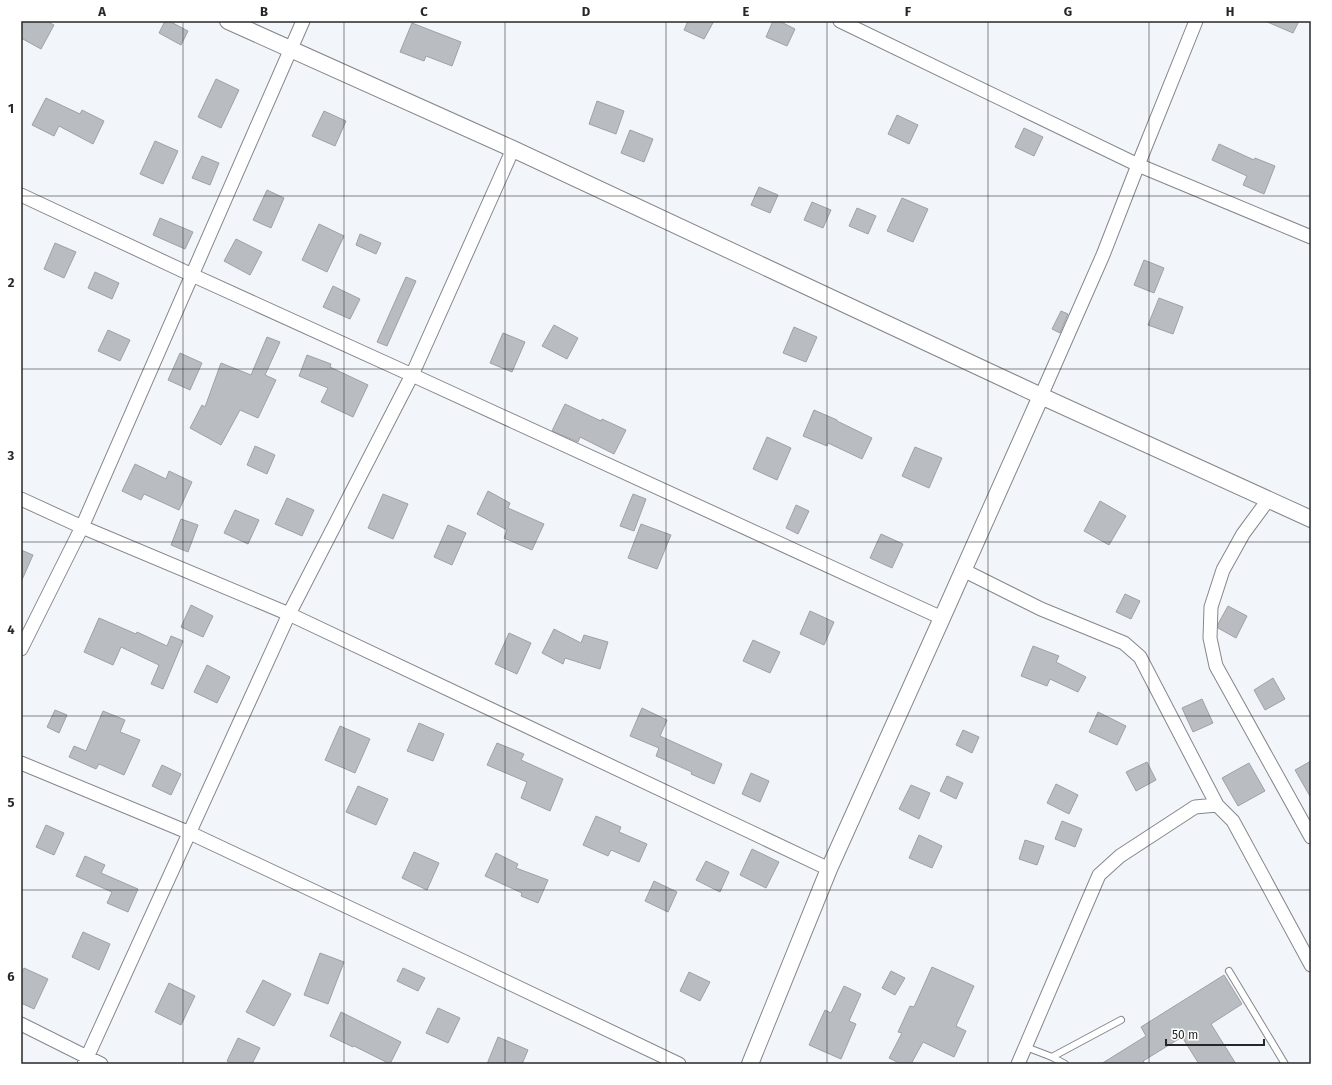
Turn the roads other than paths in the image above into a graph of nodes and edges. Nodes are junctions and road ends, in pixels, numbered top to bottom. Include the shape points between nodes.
1 (228, 21) edge
2 (303, 21) edge
3 (840, 21) edge
4 (1196, 21) edge
5 (291, 49) junction
6 (513, 149) junction
7 (1138, 165) junction
8 (21, 195) edge
9 (1311, 237) edge
10 (192, 275) junction
11 (412, 375) junction
12 (1041, 396) junction
13 (21, 499) edge
14 (1268, 500) junction
15 (1311, 519) edge
16 (82, 527) junction
17 (963, 570) junction
18 (289, 614) junction
19 (942, 618) junction
20 (21, 649) edge
21 (21, 763) edge
22 (1217, 805) junction
23 (190, 833) junction
24 (1311, 837) edge
25 (829, 869) junction
26 (1311, 965) edge
27 (1230, 970) dead end
28 (1121, 1020) dead end
29 (21, 1024) edge
30 (1026, 1047) junction
31 (1052, 1057) junction
32 (86, 1060) edge
33 (101, 1064) edge
34 (679, 1064) edge
35 (750, 1064) edge
36 (1018, 1064) edge
37 (1064, 1064) edge
38 (1285, 1064) edge

1 - 5 street
2 - 5 street
3 - 7 street
4 - 7 street
5 - 6 street
5 - 10 street
6 - 11 street
6 - 12 street
7 - 9 street
7 - 12 street via 1103,256
8 - 10 street
10 - 11 street
10 - 16 street
11 - 18 street
11 - 19 street
12 - 14 street
12 - 17 street
13 - 16 street
14 - 15 street
14 - 24 street via 1243,534 1223,570 1211,606 1210,638 1216,666
16 - 18 street
16 - 20 street
17 - 19 street
17 - 22 street via 1041,609 1124,643 1140,657
18 - 23 street
18 - 25 street
19 - 25 street
21 - 23 street
22 - 26 street via 1232,822
22 - 30 street via 1195,807 1120,856 1099,876
23 - 32 street
23 - 34 street
25 - 35 street
27 - 38 lane
28 - 31 lane
29 - 32 street
30 - 31 lane
30 - 36 street
31 - 37 lane
32 - 33 street

